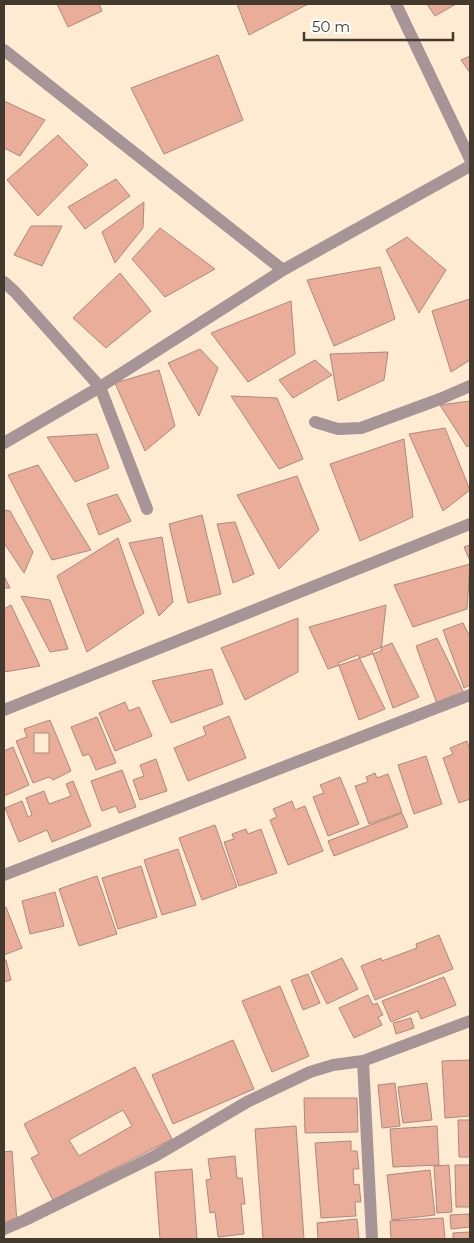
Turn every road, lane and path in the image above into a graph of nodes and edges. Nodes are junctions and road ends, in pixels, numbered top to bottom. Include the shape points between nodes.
1 (396, 4) edge
2 (4, 50) edge
3 (470, 159) edge
4 (470, 166) edge
5 (283, 270) junction
6 (4, 282) edge
7 (470, 386) edge
8 (100, 387) junction
9 (315, 422) dead end
10 (4, 443) edge
11 (147, 509) dead end
12 (470, 524) edge
13 (470, 695) edge
14 (4, 710) edge
15 (4, 875) edge
16 (470, 1021) edge
17 (363, 1061) junction
18 (4, 1229) edge
19 (372, 1239) edge

1 - 3 street
2 - 5 street
4 - 5 street
5 - 8 street
6 - 8 street
7 - 9 street via 361,428 338,430
8 - 10 street
8 - 11 street
12 - 14 street
13 - 15 street
16 - 17 street
17 - 18 street via 310,1072 247,1102 155,1156
17 - 19 street

